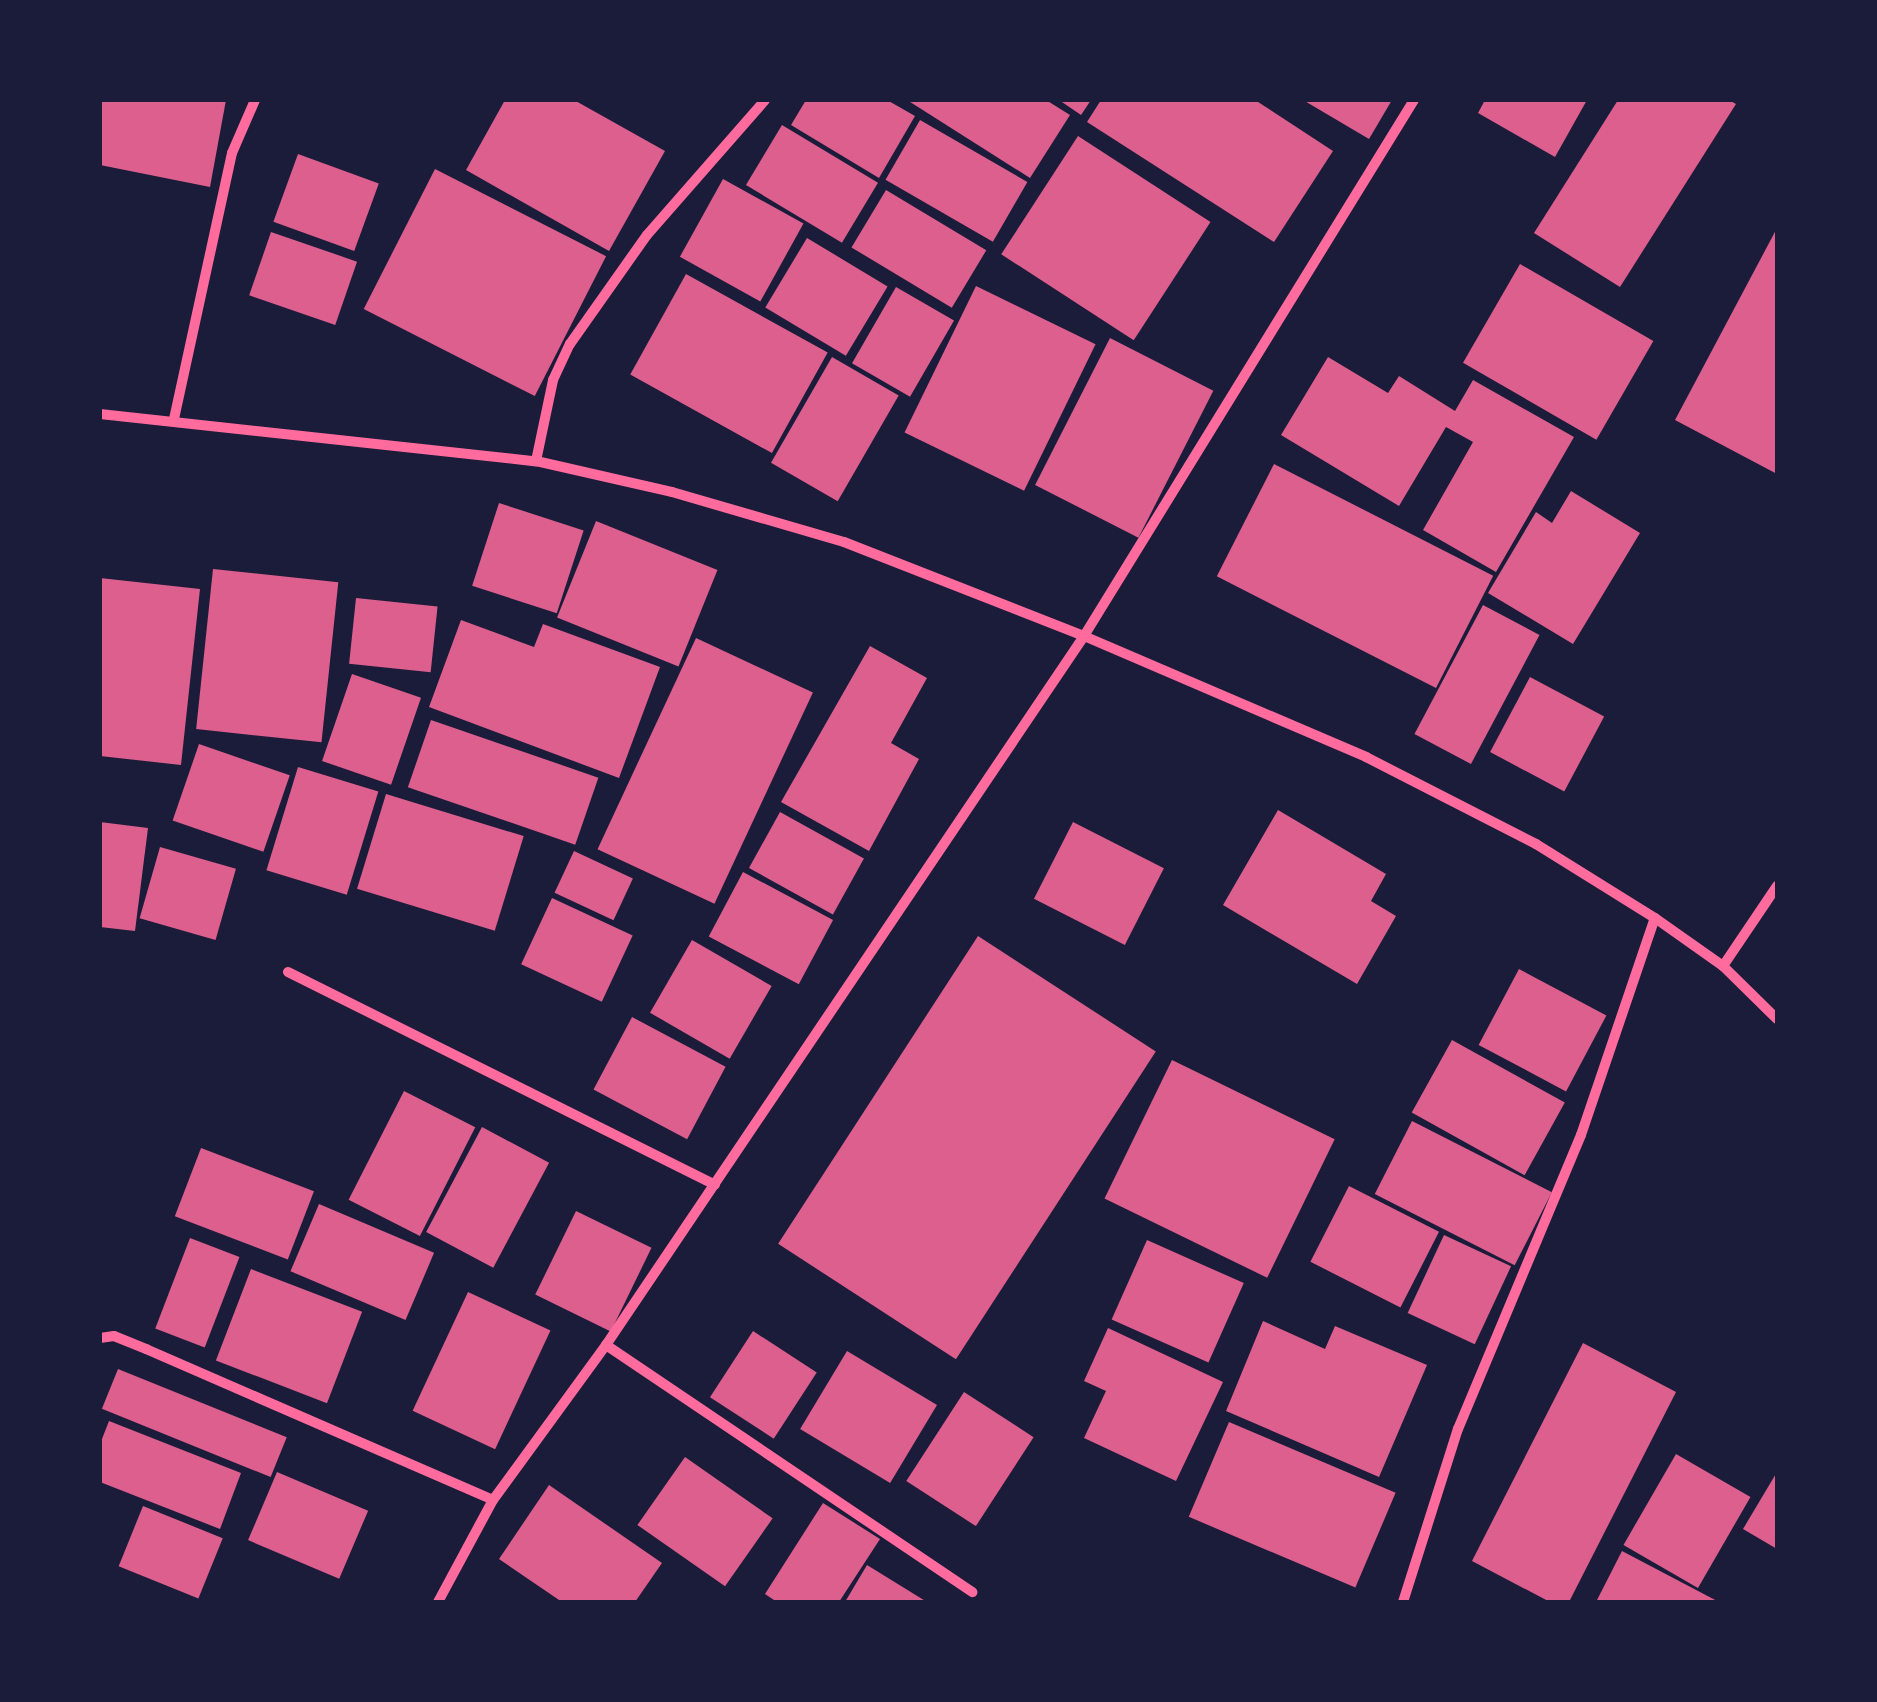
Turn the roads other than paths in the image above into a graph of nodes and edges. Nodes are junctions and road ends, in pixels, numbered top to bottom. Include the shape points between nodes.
1 (255, 100) edge
2 (765, 100) edge
3 (1414, 100) edge
4 (100, 414) edge
5 (174, 419) junction
6 (536, 461) junction
7 (1084, 636) junction
8 (1777, 886) edge
9 (1656, 918) junction
10 (1724, 966) junction
11 (288, 972) dead end
12 (1777, 1019) edge
13 (714, 1185) junction
14 (100, 1338) edge
15 (606, 1346) junction
16 (493, 1500) junction
17 (972, 1592) dead end
18 (438, 1602) edge
19 (1403, 1602) edge

1 - 5 street via 232,153
2 - 6 street via 647,236 570,344 553,380
3 - 7 street
4 - 5 street
5 - 6 street
6 - 7 street via 844,542
7 - 9 street via 1366,757 1536,844
7 - 13 street
8 - 10 street
9 - 10 street
9 - 19 street via 1581,1135 1458,1429
10 - 12 street
11 - 13 street
13 - 15 street
14 - 16 street via 114,1336 146,1349
15 - 16 street
15 - 17 street
16 - 18 street

